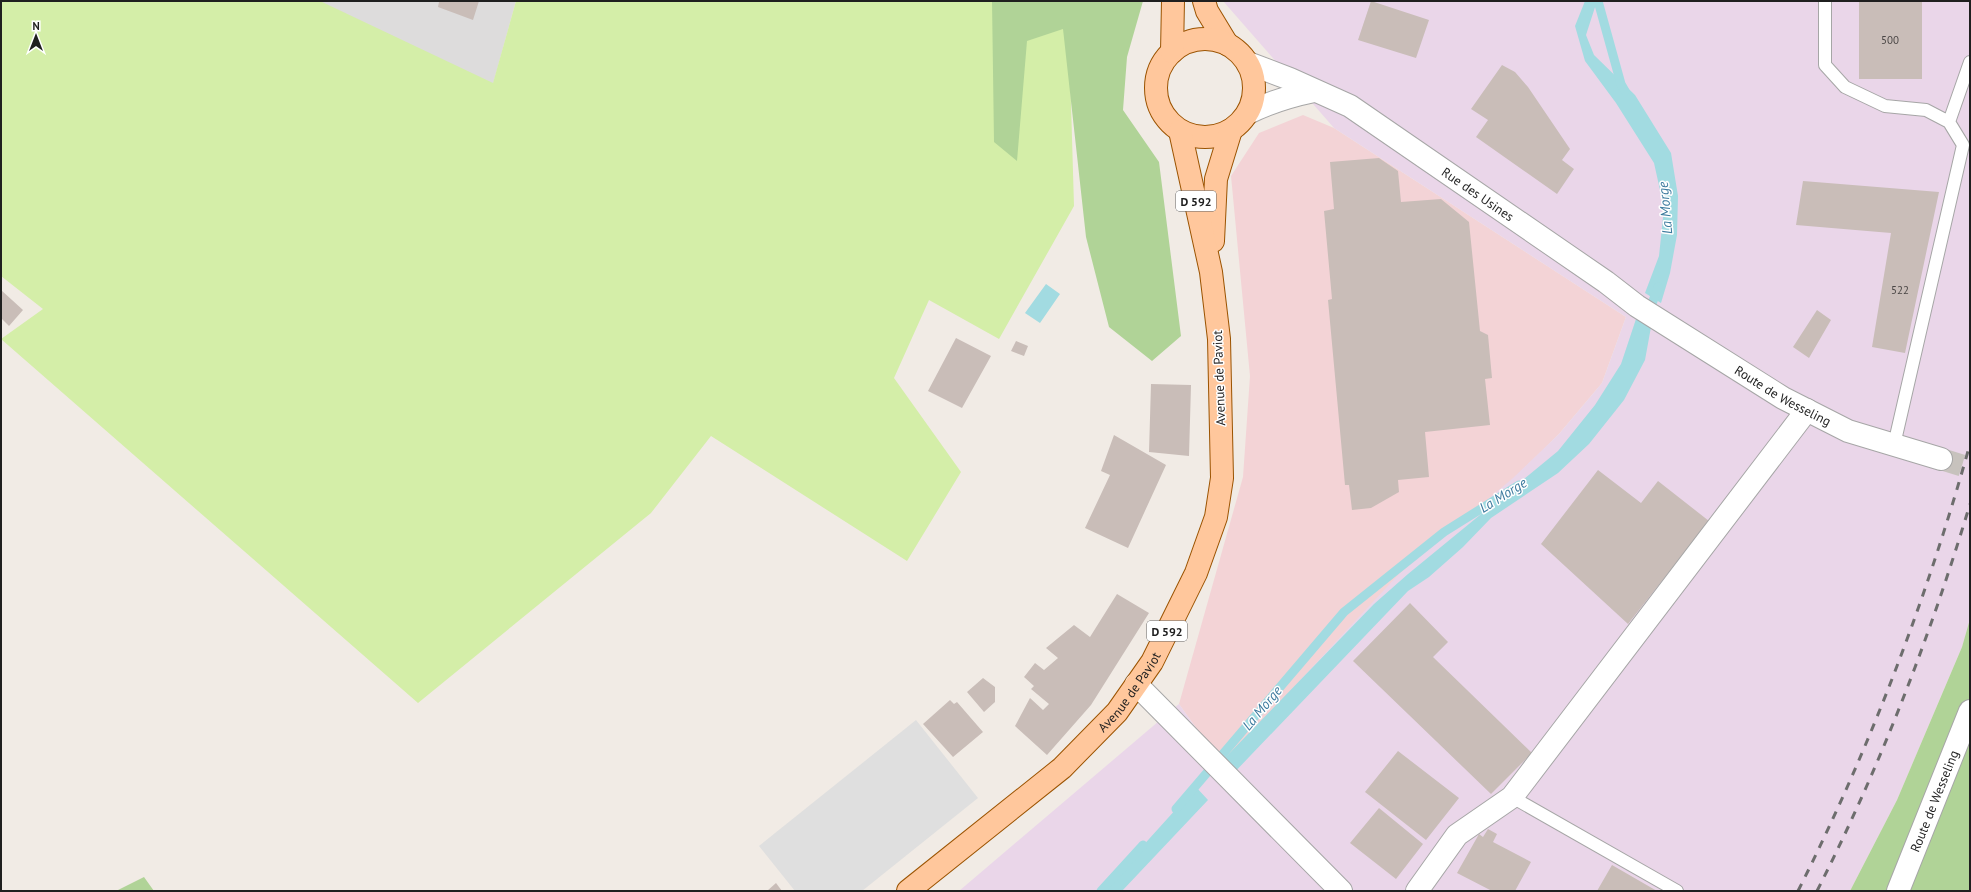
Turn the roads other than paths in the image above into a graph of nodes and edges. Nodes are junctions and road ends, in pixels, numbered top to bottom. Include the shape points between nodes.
1 (1173, 1) edge
2 (1204, 1) edge
3 (1825, 1) edge
4 (1227, 44) junction
5 (1172, 52) junction
6 (1970, 62) edge
7 (1248, 63) junction
8 (1314, 91) junction
9 (1248, 113) junction
10 (1949, 122) junction
11 (1231, 130) junction
12 (1180, 131) junction
13 (1211, 272) junction
14 (1637, 306) joint
15 (1807, 410) junction
16 (1894, 445) junction
17 (1941, 459) tunnel mouth
18 (1136, 684) junction
19 (1970, 712) edge
20 (1512, 797) junction
21 (908, 891) edge
22 (1341, 891) edge
23 (1417, 891) edge
24 (1677, 891) edge
25 (1898, 891) edge

1 - 5 main road
2 - 4 main road
3 - 10 lane via 1825,65 1844,87 1885,106 1926,110
4 - 5 main road via 1213,39 1198,39 1184,43
4 - 7 main road via 1239,52
5 - 12 main road via 1163,62 1158,74 1157,100 1162,112
6 - 10 lane
7 - 8 street, Rue des Usines via 1290,78
7 - 9 main road via 1254,79 1254,97
8 - 9 street via 1289,96
8 - 14 street, Rue des Usines via 1350,106
9 - 11 main road
10 - 16 lane via 1963,146
11 - 12 main road via 1215,137 1197,137
11 - 13 main road, Avenue de Paviot / D 592 via 1216,179
12 - 13 main road, Avenue de Paviot / D 592
13 - 18 main road, Avenue de Paviot / D 592 via 1219,339 1222,478 1216,517 1196,573 1152,662
14 - 15 street, Route de Wesseling via 1783,398
15 - 16 street, Route de Wesseling via 1848,431
15 - 20 street
16 - 17 street, Route de Wesseling
18 - 21 main road, Avenue de Paviot / D 592 via 1117,712 1062,768
18 - 22 street
19 - 25 street, Route de Wesseling
20 - 23 street via 1457,835
20 - 24 lane

